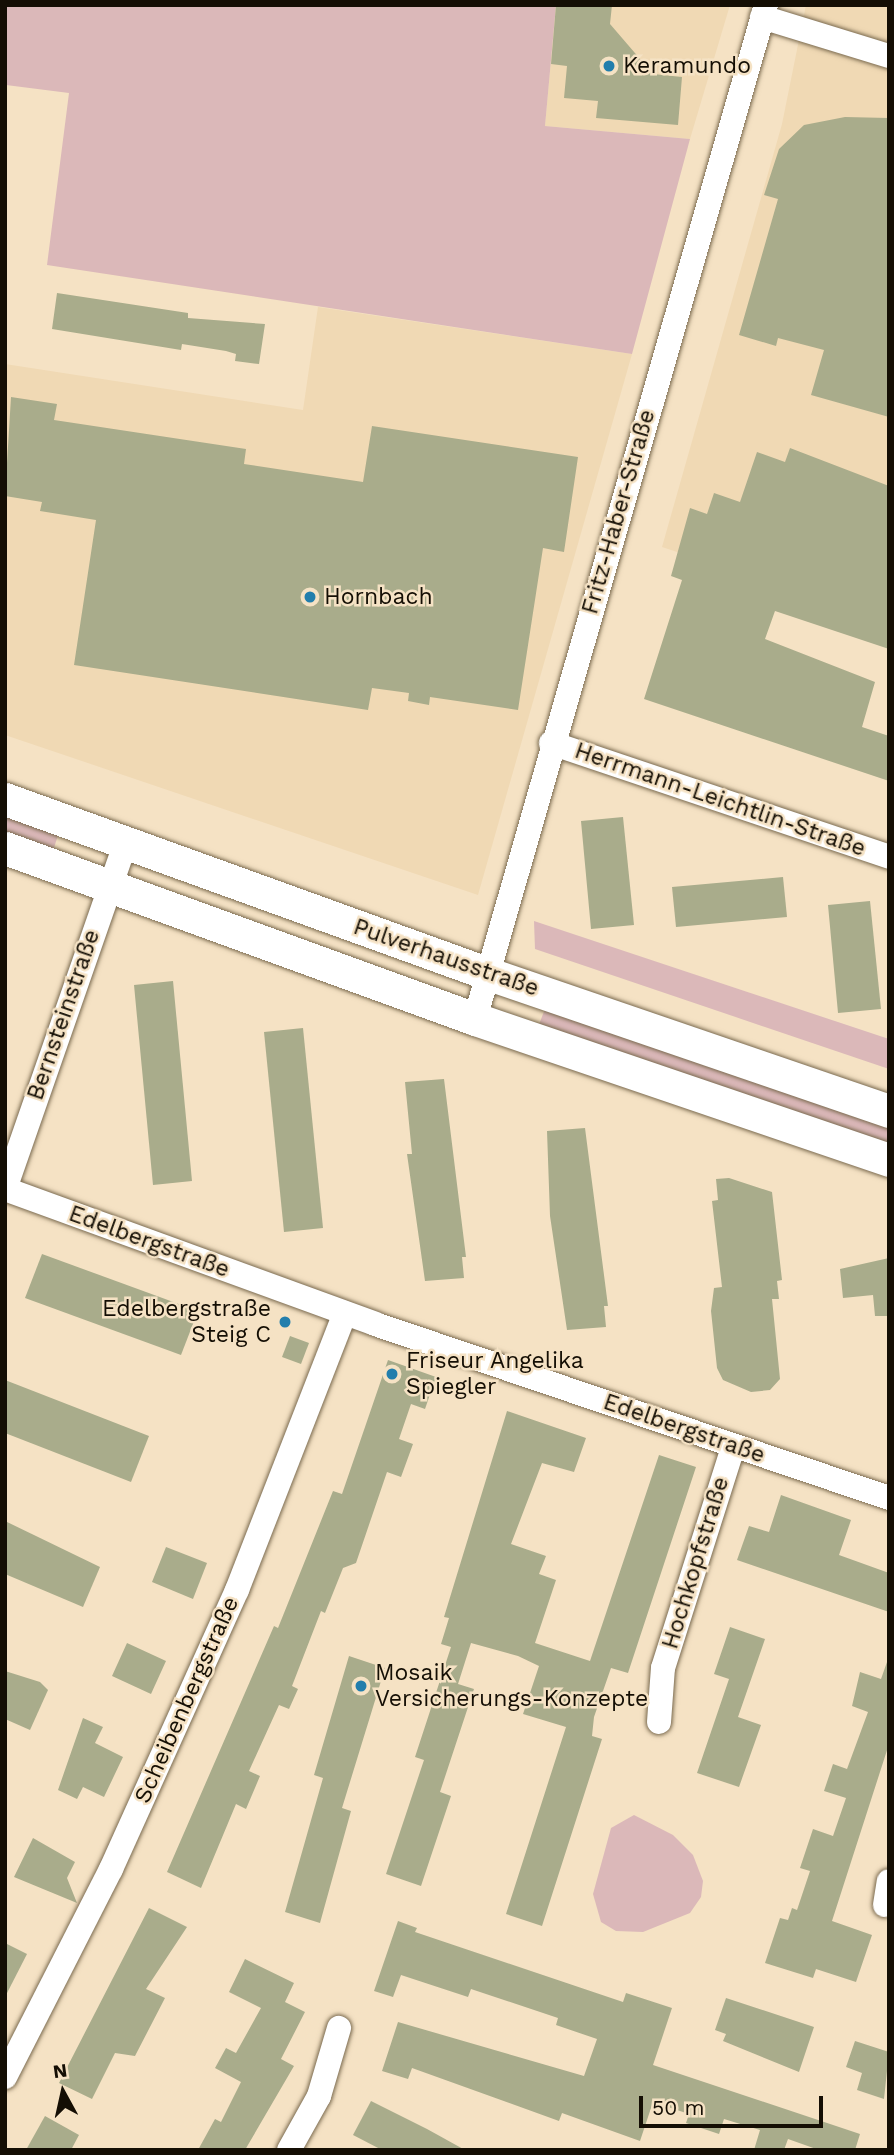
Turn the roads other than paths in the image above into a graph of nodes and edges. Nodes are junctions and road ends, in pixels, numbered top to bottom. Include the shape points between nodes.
1 (764, 11) edge
2 (889, 55) edge
3 (551, 743) junction
4 (5, 799) edge
5 (126, 842) junction
6 (5, 848) edge
7 (889, 857) edge
8 (109, 886) junction
9 (489, 974) junction
10 (475, 1019) junction
11 (889, 1111) edge
12 (889, 1160) edge
13 (5, 1189) edge
14 (345, 1313) junction
15 (733, 1447) junction
16 (889, 1498) edge
17 (659, 1722) dead end
18 (339, 2028) dead end
19 (5, 2077) edge
20 (289, 2150) edge

1 - 2 street
1 - 3 street, Fritz-Haber-Straße
3 - 7 street, Herrmann-Leichtlin-Straße
3 - 9 street, Fritz-Haber-Straße
4 - 5 main road, Pulverhausstraße
5 - 8 street, Bernsteinstraße
5 - 9 main road, Pulverhausstraße
6 - 8 main road, Pulverhausstraße
8 - 10 main road, Pulverhausstraße
8 - 13 street, Bernsteinstraße
9 - 10 street, Fritz-Haber-Straße
9 - 11 main road, Pulverhausstraße
10 - 12 main road, Pulverhausstraße
13 - 14 street, Edelbergstraße
14 - 15 street, Edelbergstraße
14 - 19 street, Scheibenbergstraße via 231,1603 111,1869
15 - 16 street, Edelbergstraße
15 - 17 street, Hochkopfstraße via 663,1668
18 - 20 street via 319,2096

